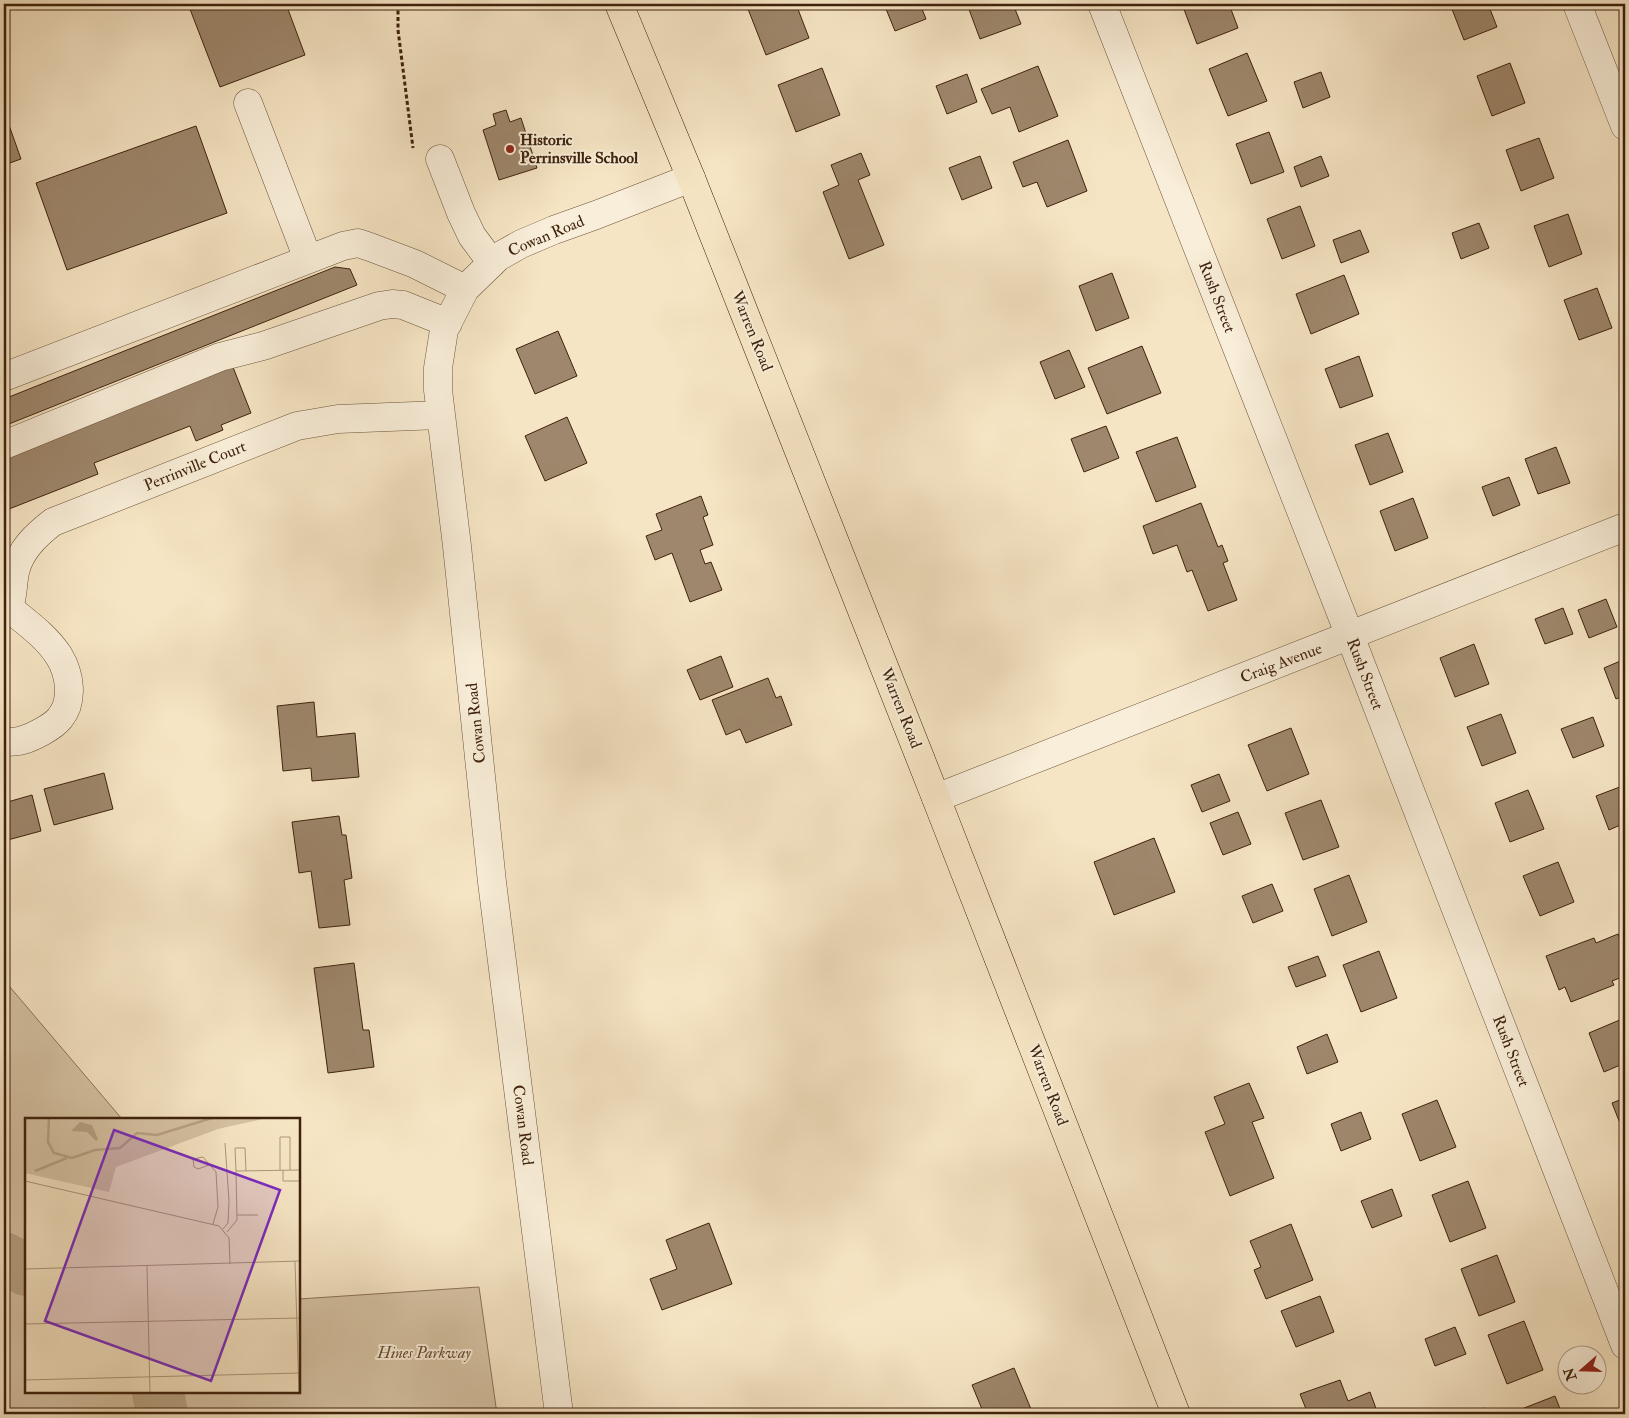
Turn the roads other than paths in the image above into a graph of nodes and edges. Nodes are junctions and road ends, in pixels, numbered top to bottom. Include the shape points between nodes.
1 (619, 4) edge
2 (1102, 4) edge
3 (1577, 4) edge
4 (248, 102) dead end
5 (1625, 126) edge
6 (427, 156) road end
7 (691, 178) junction
8 (308, 259) junction
9 (492, 263) junction
10 (465, 290) junction
11 (448, 323) junction
12 (4, 377) edge
13 (440, 415) junction
14 (4, 445) edge
15 (1625, 527) edge
16 (6, 611) edge
17 (1350, 636) junction
18 (4, 742) edge
19 (936, 798) junction
20 (1625, 1345) edge
21 (559, 1414) edge
22 (1176, 1414) edge

1 - 7 main road, Warren Road
2 - 17 street, Rush Street
3 - 5 street
4 - 8 street
6 - 9 street via 472,236
7 - 9 street, Cowan Road via 521,244
7 - 19 main road, Warren Road
8 - 10 street via 358,243 415,264
8 - 12 street
9 - 10 street, Cowan Road
10 - 11 street, Cowan Road
11 - 13 street, Cowan Road via 438,368
11 - 14 street via 402,305 378,306 220,358
13 - 16 street, Perrinville Court via 338,419 297,426 53,522 36,535 24,551
13 - 21 street, Cowan Road via 492,882
15 - 17 street, Craig Avenue
16 - 18 street, Perrinville Court via 42,634 60,657 69,680 68,701 60,718 22,741
17 - 19 street, Craig Avenue
17 - 20 street, Rush Street
19 - 22 main road, Warren Road

